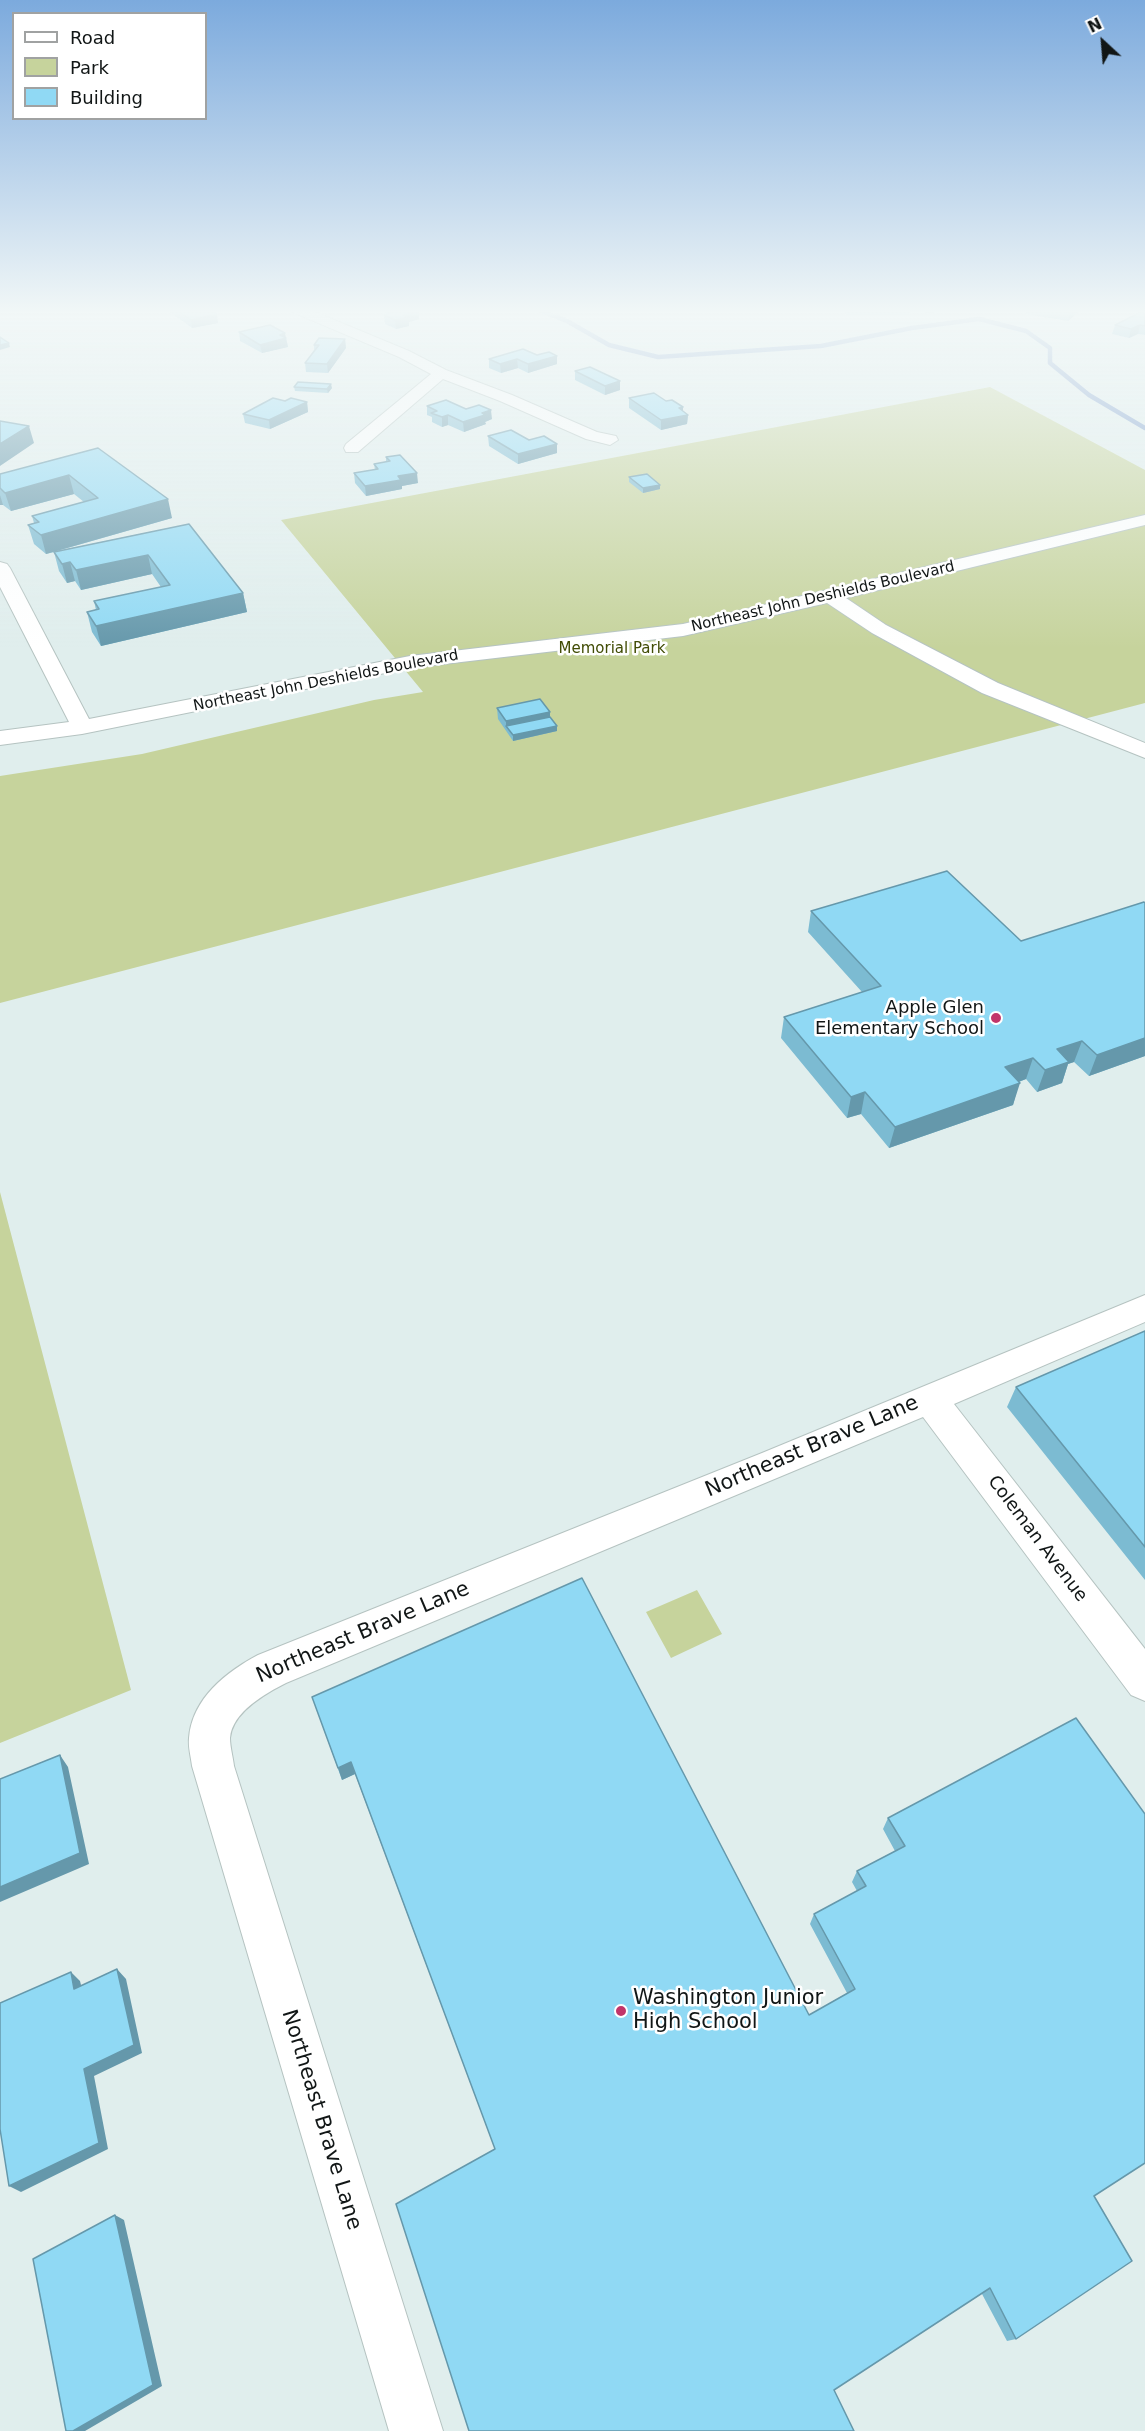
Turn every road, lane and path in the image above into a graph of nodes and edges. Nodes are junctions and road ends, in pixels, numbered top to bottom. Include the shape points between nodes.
1 (384, 422) edge
2 (561, 422) edge
3 (610, 440) dead end
4 (352, 448) dead end
5 (1145, 520) edge
6 (0, 568) edge
7 (5, 589) edge
8 (831, 597) junction
9 (82, 727) junction
10 (0, 738) edge
11 (1145, 751) edge
12 (1145, 1308) edge
13 (929, 1398) junction
14 (1145, 1681) edge
15 (416, 2431) edge

1 - 4 street
2 - 3 street
5 - 8 street, Northeast John Deshields Boulevard
6 - 7 street
7 - 9 street
8 - 9 street, Northeast John Deshields Boulevard via 683,630 410,662
8 - 11 street via 879,629 990,688
9 - 10 street, Northeast John Deshields Boulevard
12 - 13 street, Northeast Brave Lane
13 - 14 street, Coleman Avenue
13 - 15 street, Northeast Brave Lane via 272,1669 244,1684 221,1708 210,1735 213,1766

